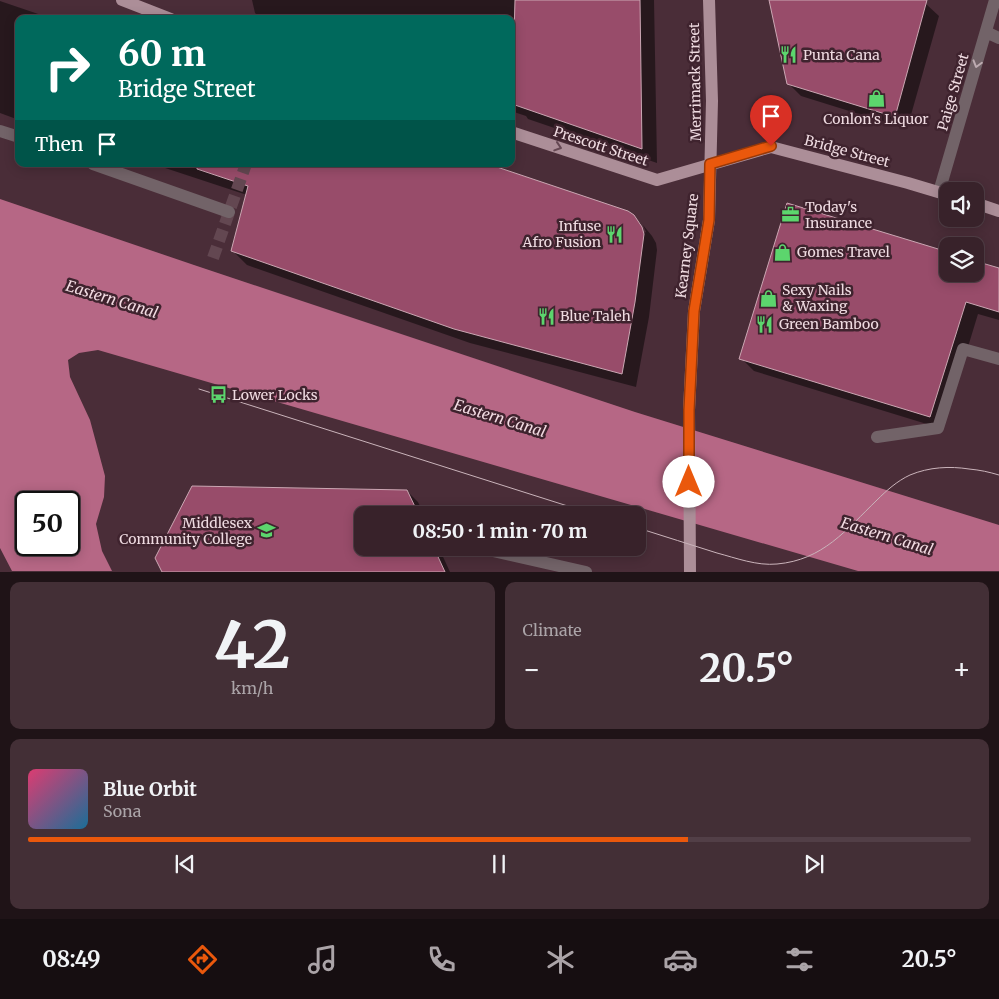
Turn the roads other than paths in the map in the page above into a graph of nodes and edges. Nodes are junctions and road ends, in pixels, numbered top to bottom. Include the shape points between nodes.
1 (122, 0) edge
2 (709, 0) edge
3 (995, 0) edge
4 (161, 15) edge
5 (986, 32) junction
6 (999, 38) edge
7 (0, 131) edge
8 (515, 133) edge
9 (15, 136) edge
10 (710, 164) junction
11 (102, 167) edge
12 (946, 182) edge
13 (939, 192) edge
14 (984, 206) edge
15 (999, 211) edge
16 (229, 212) dead end
17 (999, 359) edge
18 (877, 437) dead end
19 (515, 556) edge
20 (586, 572) edge
21 (690, 572) edge

1 - 4 main road
2 - 10 main road, Merrimack Street
3 - 5 street, Paige Street
5 - 6 street
5 -> 12 street, Paige Street
7 - 9 street
8 -> 10 main road, Prescott Street via 657,180
10 - 13 main road, Bridge Street via 771,146
10 - 21 main road, Kearney Square via 709,220 694,311 689,410
11 - 16 street
14 - 15 main road
17 - 18 street via 964,349 938,428
19 - 20 street

